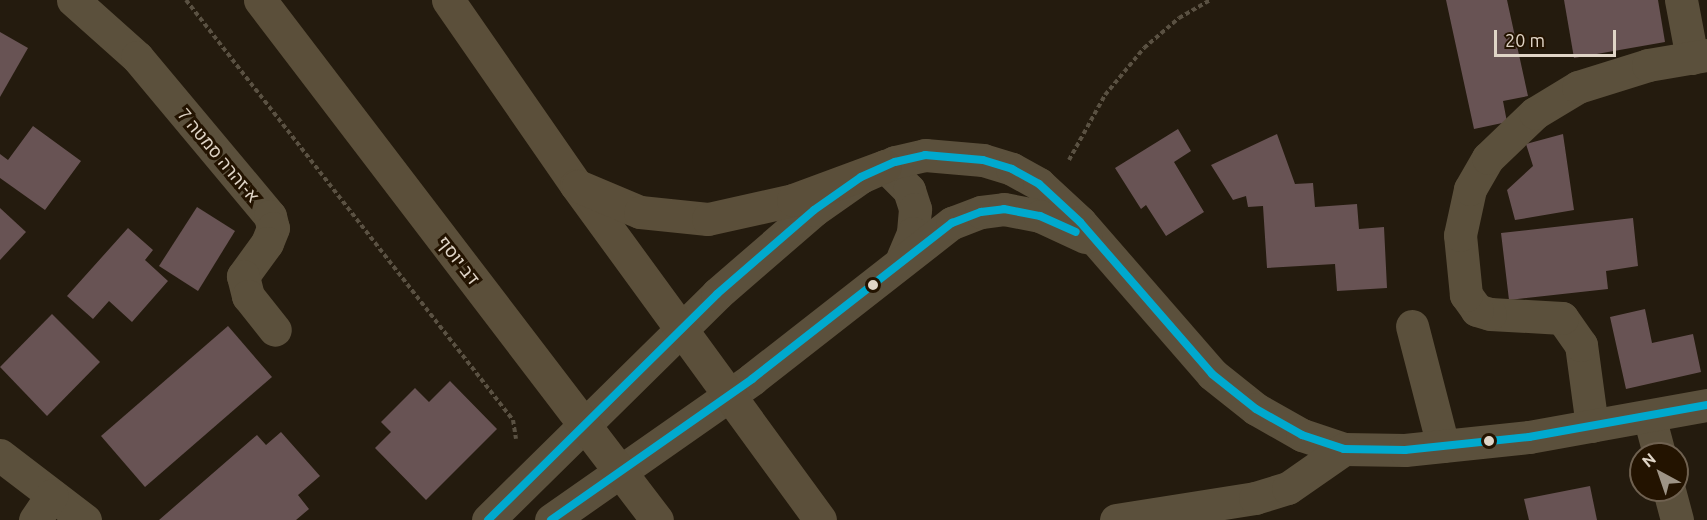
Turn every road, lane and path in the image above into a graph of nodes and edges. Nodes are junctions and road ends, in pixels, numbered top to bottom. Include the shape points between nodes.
1 (73, 0) edge
2 (186, 0) edge
3 (260, 0) edge
4 (448, 0) edge
5 (1210, 0) edge
6 (1681, 0) edge
7 (1699, 57) edge
8 (885, 166) junction
9 (576, 185) junction
10 (1051, 192) junction
11 (1100, 245) junction
12 (903, 257) junction
13 (1412, 326) dead end
14 (681, 328) junction
15 (275, 330) dead end
16 (729, 394) junction
17 (1707, 405) edge
18 (1648, 416) junction
19 (584, 423) junction
20 (1592, 426) junction
21 (1656, 442) edge
22 (1443, 446) junction
23 (1344, 449) junction
24 (0, 455) edge
25 (619, 469) junction
26 (533, 473) junction
27 (1672, 502) edge
28 (43, 508) edge
29 (85, 520) edge
30 (488, 520) edge
31 (551, 520) edge
32 (657, 520) edge
33 (820, 520) edge
34 (1116, 520) edge
35 (1677, 520) edge

1 - 15 street, א-זהרה סמטה 7 via 137,57 270,216 273,228 267,243 243,276 248,296
2 - 26 path via 513,420 515,450
3 - 19 main road, דב יוסף
4 - 9 main road
5 - 10 path via 1179,18 1144,48 1111,87
6 - 7 street
7 - 20 street via 1648,65 1578,87 1535,113 1488,158 1470,189 1460,235 1466,295 1477,310 1490,314 1562,318 1581,345
8 - 9 main road via 794,200 708,219 640,212
8 - 10 street via 925,156 977,159 1011,169
8 - 12 street via 909,189 915,209 914,233
8 - 14 street via 847,184 813,210
9 - 14 main road
10 - 11 street
11 - 12 street via 1040,216 994,210 952,223
11 - 23 street via 1212,374 1256,409 1302,435
12 - 16 street
13 - 22 street
14 - 16 main road
14 - 19 street
16 - 25 street
16 - 33 main road
17 - 18 street
18 - 20 street
18 - 21 street
19 - 25 main road, דב יוסף
19 - 26 street
20 - 22 street
22 - 23 street
23 - 34 street via 1288,488 1255,498
24 - 28 street
25 - 31 street
25 - 32 main road, דב יוסף
26 - 30 street
27 - 35 street
28 - 29 street

